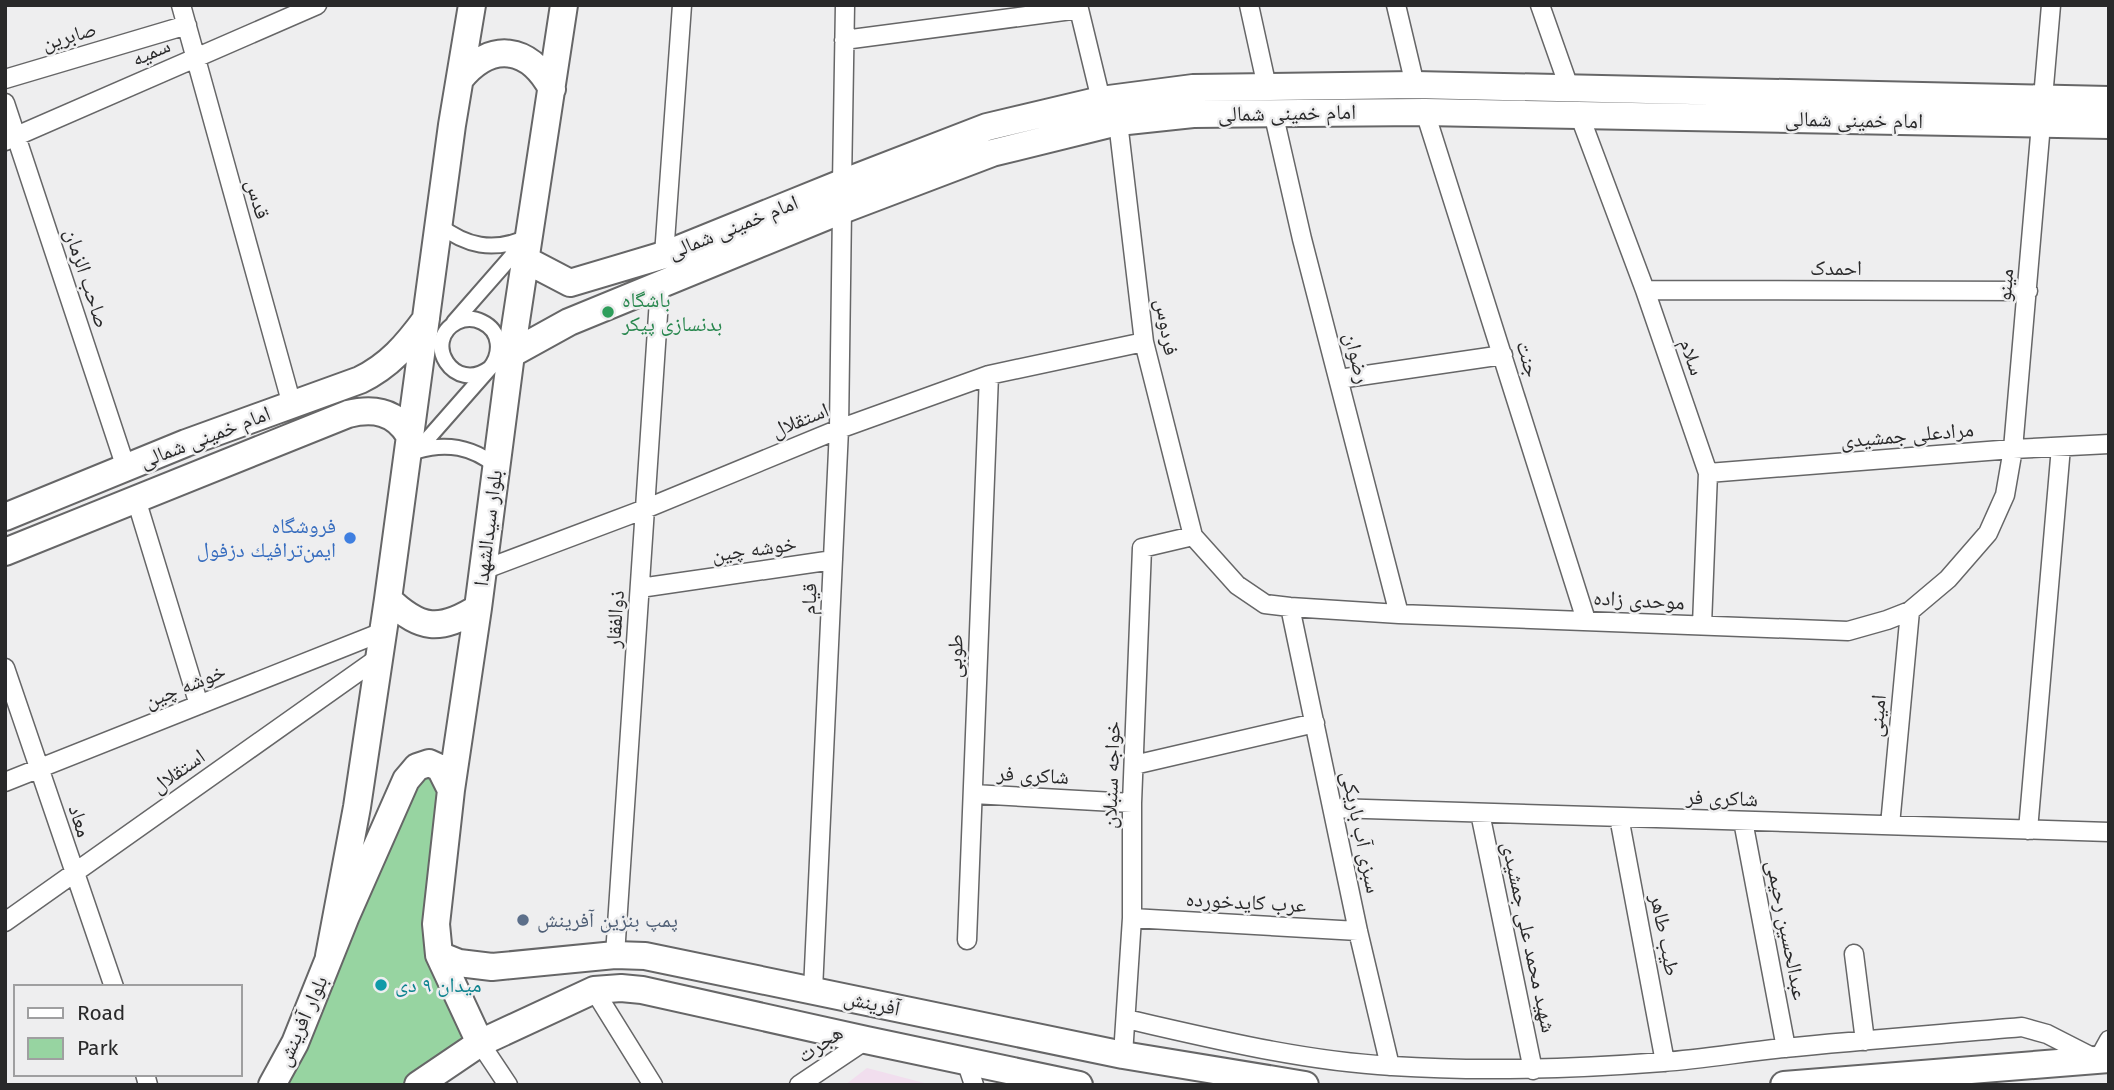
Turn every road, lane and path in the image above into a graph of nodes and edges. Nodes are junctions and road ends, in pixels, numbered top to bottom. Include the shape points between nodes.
1 (181, 5) edge
2 (317, 5) edge
3 (472, 5) edge
4 (564, 5) edge
5 (682, 5) edge
6 (845, 5) edge
7 (1249, 5) edge
8 (1396, 5) edge
9 (1539, 5) edge
10 (2051, 5) edge
11 (1078, 7) edge
12 (187, 25) junction
13 (844, 40) junction
14 (195, 57) junction
15 (5, 79) edge
16 (460, 79) junction
17 (1415, 85) junction
18 (552, 89) junction
19 (1101, 100) junction
20 (1270, 100) junction
21 (2109, 100) edge
22 (1574, 102) junction
23 (5, 103) edge
24 (2042, 111) junction
25 (1425, 112) junction
26 (1118, 122) junction
27 (2109, 125) edge
28 (11, 139) edge
29 (842, 183) junction
30 (842, 210) junction
31 (439, 225) junction
32 (527, 248) junction
33 (664, 255) junction
34 (570, 284) junction
35 (660, 285) junction
36 (1645, 290) junction
37 (2028, 291) junction
38 (569, 321) junction
39 (439, 322) junction
40 (1144, 342) junction
41 (1503, 355) junction
42 (500, 361) junction
43 (989, 375) junction
44 (366, 377) junction
45 (1339, 379) junction
46 (292, 405) junction
47 (363, 411) junction
48 (839, 429) junction
49 (2109, 444) edge
50 (411, 447) junction
51 (2061, 447) junction
52 (2013, 449) junction
53 (496, 466) junction
54 (126, 468) junction
55 (1708, 473) junction
56 (136, 499) junction
57 (645, 509) junction
58 (5, 517) edge
59 (1193, 536) junction
60 (5, 552) edge
61 (833, 560) junction
62 (483, 570) junction
63 (640, 588) junction
64 (388, 599) junction
65 (1290, 607) junction
66 (478, 608) junction
67 (1910, 611) junction
68 (1399, 614) junction
69 (1586, 620) junction
70 (1702, 625) junction
71 (382, 632) junction
72 (378, 658) junction
73 (5, 668) edge
74 (199, 705) junction
75 (1315, 723) junction
76 (1134, 765) junction
77 (39, 769) junction
78 (5, 782) edge
79 (451, 790) junction
80 (972, 794) junction
81 (1132, 803) junction
82 (1334, 808) junction
83 (1480, 813) junction
84 (1619, 817) junction
85 (1743, 821) junction
86 (1890, 825) junction
87 (2028, 830) junction
88 (2109, 832) edge
89 (74, 873) junction
90 (1132, 918) junction
91 (5, 922) edge
92 (1358, 932) junction
93 (967, 940) dead end
94 (1854, 954) dead end
95 (439, 955) junction
96 (615, 955) junction
97 (330, 956) junction
98 (689, 965) junction
99 (113, 985) edge
100 (594, 990) junction
101 (813, 990) junction
102 (683, 999) junction
103 (1126, 1019) junction
104 (866, 1040) junction
105 (1865, 1041) junction
106 (480, 1043) junction
107 (1786, 1048) junction
108 (2105, 1053) edge
109 (1123, 1055) junction
110 (1665, 1062) junction
111 (1390, 1066) junction
112 (1533, 1070) junction
113 (970, 1073) edge
114 (272, 1085) edge
115 (418, 1085) edge
116 (508, 1085) edge
117 (653, 1085) edge
118 (799, 1085) edge
119 (1079, 1085) edge
120 (1305, 1085) edge
121 (1784, 1085) edge

1 - 12 street, قدس
2 - 14 street, سمیه
3 - 16 main road
4 - 18 main road, بلوار سیدالشهدا
5 - 33 street
6 - 13 street
7 - 20 street, رضوان
8 - 17 street
9 - 22 street, سلام
10 - 24 street, مینو
11 - 13 street
11 - 19 street
12 - 14 street, قدس
12 - 15 street, صابرین
13 - 29 street
14 - 28 street, سمیه
14 - 46 street, قدس
16 - 18 main road via 472,64 509,53 528,59 543,71
16 - 31 main road
17 - 20 main road, امام خمینی شمالی
17 - 22 main road, امام خمینی شمالی
18 - 32 main road, بلوار سیدالشهدا
19 - 20 main road, امام خمینی شمالی via 1193,88
19 - 29 main road, امام خمینی شمالی via 987,127
20 - 25 main road, امام خمینی شمالی
20 - 26 main road, امام خمینی شمالی
20 - 45 street, رضوان
21 - 24 main road, امام خمینی شمالی
22 - 24 main road, امام خمینی شمالی
22 - 25 main road, امام خمینی شمالی
22 - 36 street, سلام
23 - 28 street, صاحب الزمان
24 - 27 main road, امام خمینی شمالی
24 - 37 street, مینو
25 - 41 street, جنت
26 - 30 main road, امام خمینی شمالی via 992,153
26 - 40 street, فردوس
28 - 54 street, صاحب الزمان
29 - 33 main road, امام خمینی شمالی
30 - 35 main road, امام خمینی شمالی
30 - 48 street, قیام
31 - 32 street via 472,245
31 - 39 main road
32 - 34 main road
32 - 39 street
32 - 42 main road, بلوار سیدالشهدا
33 - 34 main road, امام خمینی شمالی
34 - 38 main road via 559,302
35 - 38 main road, امام خمینی شمالی
35 - 57 street, ذوالفقار
36 - 37 street, احمدک
36 - 55 street, سلام
37 - 52 street, مینو
38 - 42 main road, امام خمینی شمالی
39 - 42 street via 470,319 488,325 498,342
39 - 42 street via 445,333 442,351 450,367 466,376 475,375
39 - 44 main road, امام خمینی شمالی
39 - 50 main road
40 - 43 street, استقلال
40 - 59 street, فردوس
41 - 45 street
41 - 69 street, جنت
42 - 50 street
42 - 53 main road, بلوار سیدالشهدا
43 - 48 street, استقلال
43 - 80 street, طوبی
44 - 46 main road, امام خمینی شمالی
44 - 47 main road via 373,381 378,397
45 - 68 street, رضوان
46 - 54 main road, امام خمینی شمالی
47 - 50 main road via 379,411 394,418 405,427
47 - 56 main road, امام خمینی شمالی
48 - 57 street, استقلال
48 - 61 street, قیام
49 - 51 street, مرادعلی جمشیدی
50 - 53 street via 453,446
50 - 64 main road
51 - 52 street, مرادعلی جمشیدی
51 - 87 street
52 - 55 street, مرادعلی جمشیدی
52 - 67 street, موحدی زاده via 2005,495 1988,533 1948,579
53 - 62 main road, بلوار سیدالشهدا
54 - 58 main road, امام خمینی شمالی
55 - 70 street, سلام
56 - 60 main road, امام خمینی شمالی
56 - 74 street
57 - 62 street, استقلال
57 - 63 street, ذوالفقار
59 - 65 street, موحدی زاده via 1237,585 1265,604
59 - 76 street, خواجه سنبلان via 1142,548
61 - 63 street, خوشه چین
61 - 101 street, قیام
62 - 66 main road, بلوار سیدالشهدا
63 - 96 street, ذوالفقار
64 - 66 main road via 407,617 431,625 457,622
64 - 71 main road
65 - 68 street, موحدی زاده
65 - 75 street, سبزی آب باریکی
66 - 79 main road, بلوار سیدالشهدا
67 - 70 street, موحدی زاده via 1848,631
67 - 86 street, امینی
68 - 69 street, موحدی زاده
69 - 70 street, موحدی زاده
71 - 72 main road
71 - 74 street, خوشه چین
72 - 89 street, استقلال
72 - 97 main road
73 - 77 street, معاد
74 - 77 street, خوشه چین
75 - 76 street
75 - 82 street, سبزی آب باریکی
76 - 81 street, خواجه سنبلان
77 - 78 street, خوشه چین
77 - 89 street, معاد
79 - 95 main road, بلوار سیدالشهدا via 436,924
79 - 97 main road via 440,768 429,763 417,767 406,780
80 - 81 street, شاکری فر
80 - 93 street, طوبی
81 - 90 street, خواجه سنبلان
82 - 83 street, شاکری فر
82 - 92 street, سبزی آب باریکی
83 - 84 street, شاکری فر
83 - 112 street, شهید محمد علی جمشیدی
84 - 85 street, شاکری فر
84 - 110 street, طیب طاهر
85 - 86 street, شاکری فر
85 - 107 street, عبدالحسین رحیمی
86 - 87 street, شاکری فر
87 - 88 street, شاکری فر
89 - 91 street, استقلال
89 - 99 street, معاد
90 - 92 street, عرب کایدخورده
90 - 103 street, خواجه سنبلان
92 - 111 street, سبزی آب باریکی
94 - 105 street
95 - 96 main road, آفرینش via 492,967
95 - 106 main road, بلوار سیدالشهدا
96 - 98 main road, آفرینش
97 - 114 main road, بلوار آفرینش via 295,1043
98 - 101 main road, آفرینش
98 - 102 main road
100 - 102 main road, آفرینش via 642,990
100 - 106 main road, آفرینش
100 - 117 street
101 - 109 main road, آفرینش
102 - 104 main road, آفرینش
103 - 109 street, خواجه سنبلان
103 - 111 street via 1319,1059
104 - 113 main road, آفرینش
104 - 118 street, هجرت
105 - 107 street
105 - 108 street via 2022,1027
106 - 115 main road, آفرینش
106 - 116 street
107 - 110 street
108 - 121 main road
109 - 120 main road, آفرینش
110 - 112 street
111 - 112 street
113 - 119 main road, آفرینش

